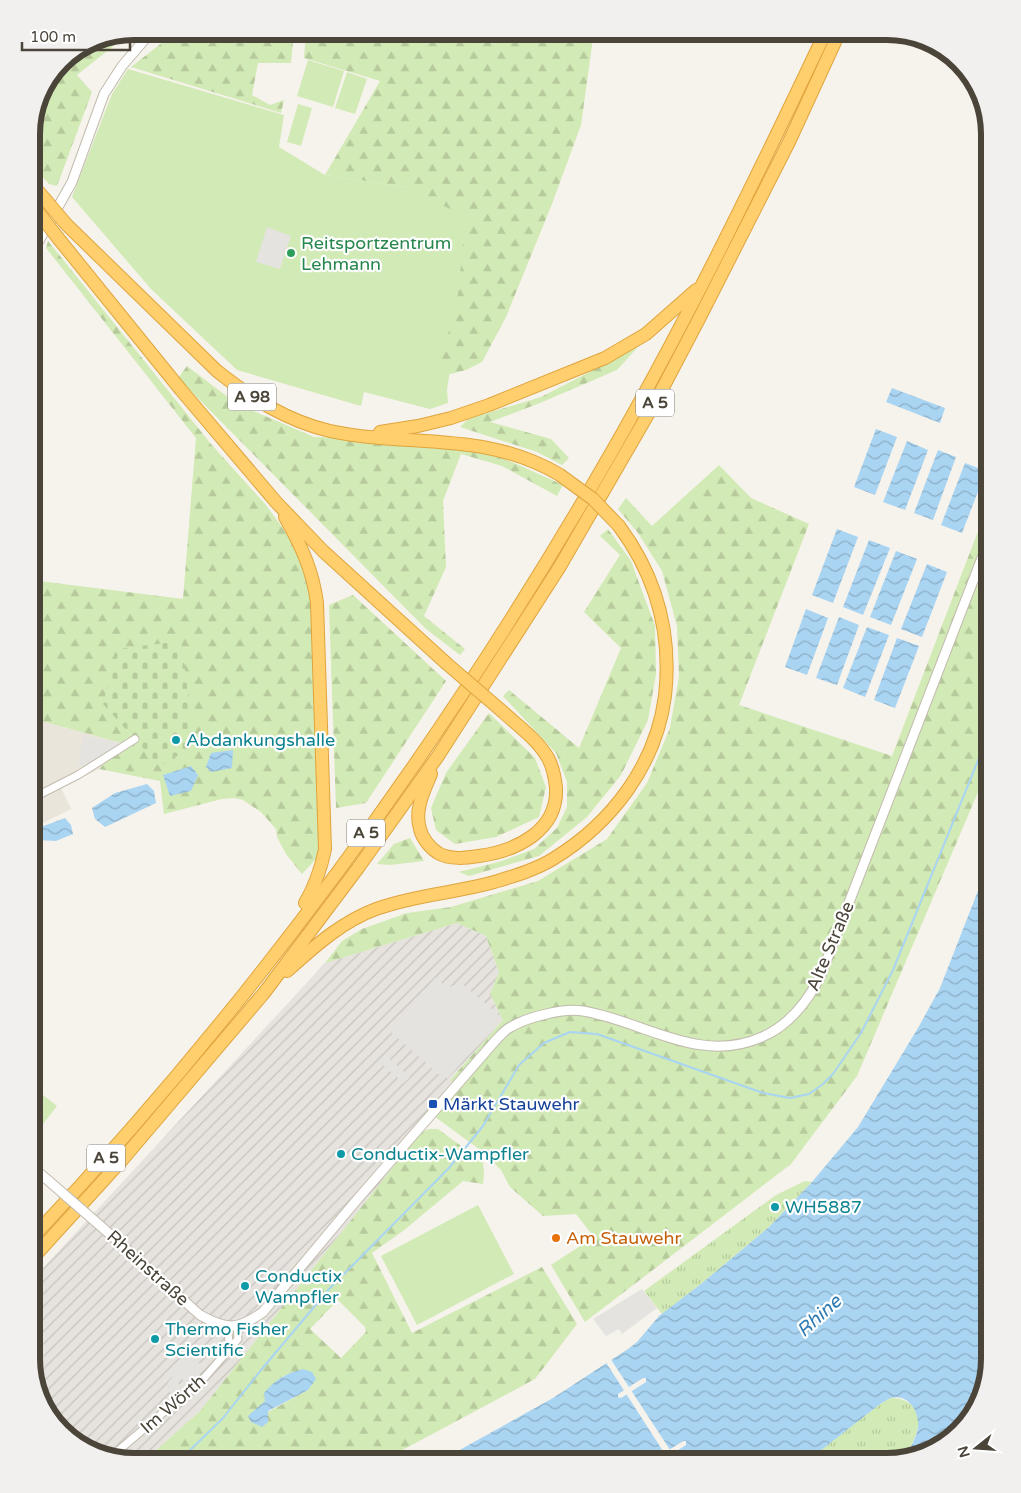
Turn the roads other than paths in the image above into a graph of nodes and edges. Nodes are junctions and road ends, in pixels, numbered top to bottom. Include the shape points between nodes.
1 (144, 40) edge
2 (822, 40) edge
3 (836, 40) edge
4 (40, 193) edge
5 (40, 216) edge
6 (40, 239) edge
7 (704, 284) junction
8 (359, 436) junction
9 (276, 502) junction
10 (981, 559) edge
11 (135, 739) dead end
12 (438, 756) junction
13 (40, 794) edge
14 (286, 938) junction
15 (264, 993) junction
16 (429, 1117) joint
17 (40, 1174) edge
18 (40, 1229) edge
19 (40, 1250) edge
20 (238, 1326) junction
21 (227, 1327) junction
22 (230, 1348) junction
23 (118, 1451) edge

1 - 6 street via 104,94 72,182
2 - 7 highway, A 5
3 - 12 highway, A 5 via 780,160 658,397 559,568
4 - 8 highway, A 98, bridge via 66,224 192,348 239,388 277,412 303,423
5 - 9 highway, A 98, bridge
7 - 8 highway via 660,323 624,348 586,367 469,412 418,426
7 - 14 highway, A 5 via 596,479 505,628 349,857
8 - 15 highway, bridge via 483,446 532,460 560,475 592,499 618,526 652,584 665,631 667,656 663,707 640,772 627,792 596,828 553,859 492,882 376,909 319,942
9 - 12 highway, bridge via 323,551 503,712 548,758 556,797 548,821 529,839 501,851 466,858 438,853 426,843 418,813
9 - 14 highway via 305,555 315,586 325,835 321,870
10 - 16 street, Alte Straße via 821,975 791,1018 751,1042 717,1047 680,1041 581,1011 544,1015 510,1028 495,1040
11 - 13 street
12 - 15 highway, A 5
14 - 18 highway, A 5 via 178,1074
15 - 19 highway, A 5 via 122,1160
16 - 20 street, Rheinstraße via 264,1312
17 - 21 street, Rheinstraße, bridge via 200,1315
20 - 21 street, Rheinstraße
20 - 22 street, Im Wörth via 238,1339
21 - 22 street
22 - 23 street, Im Wörth via 205,1377

